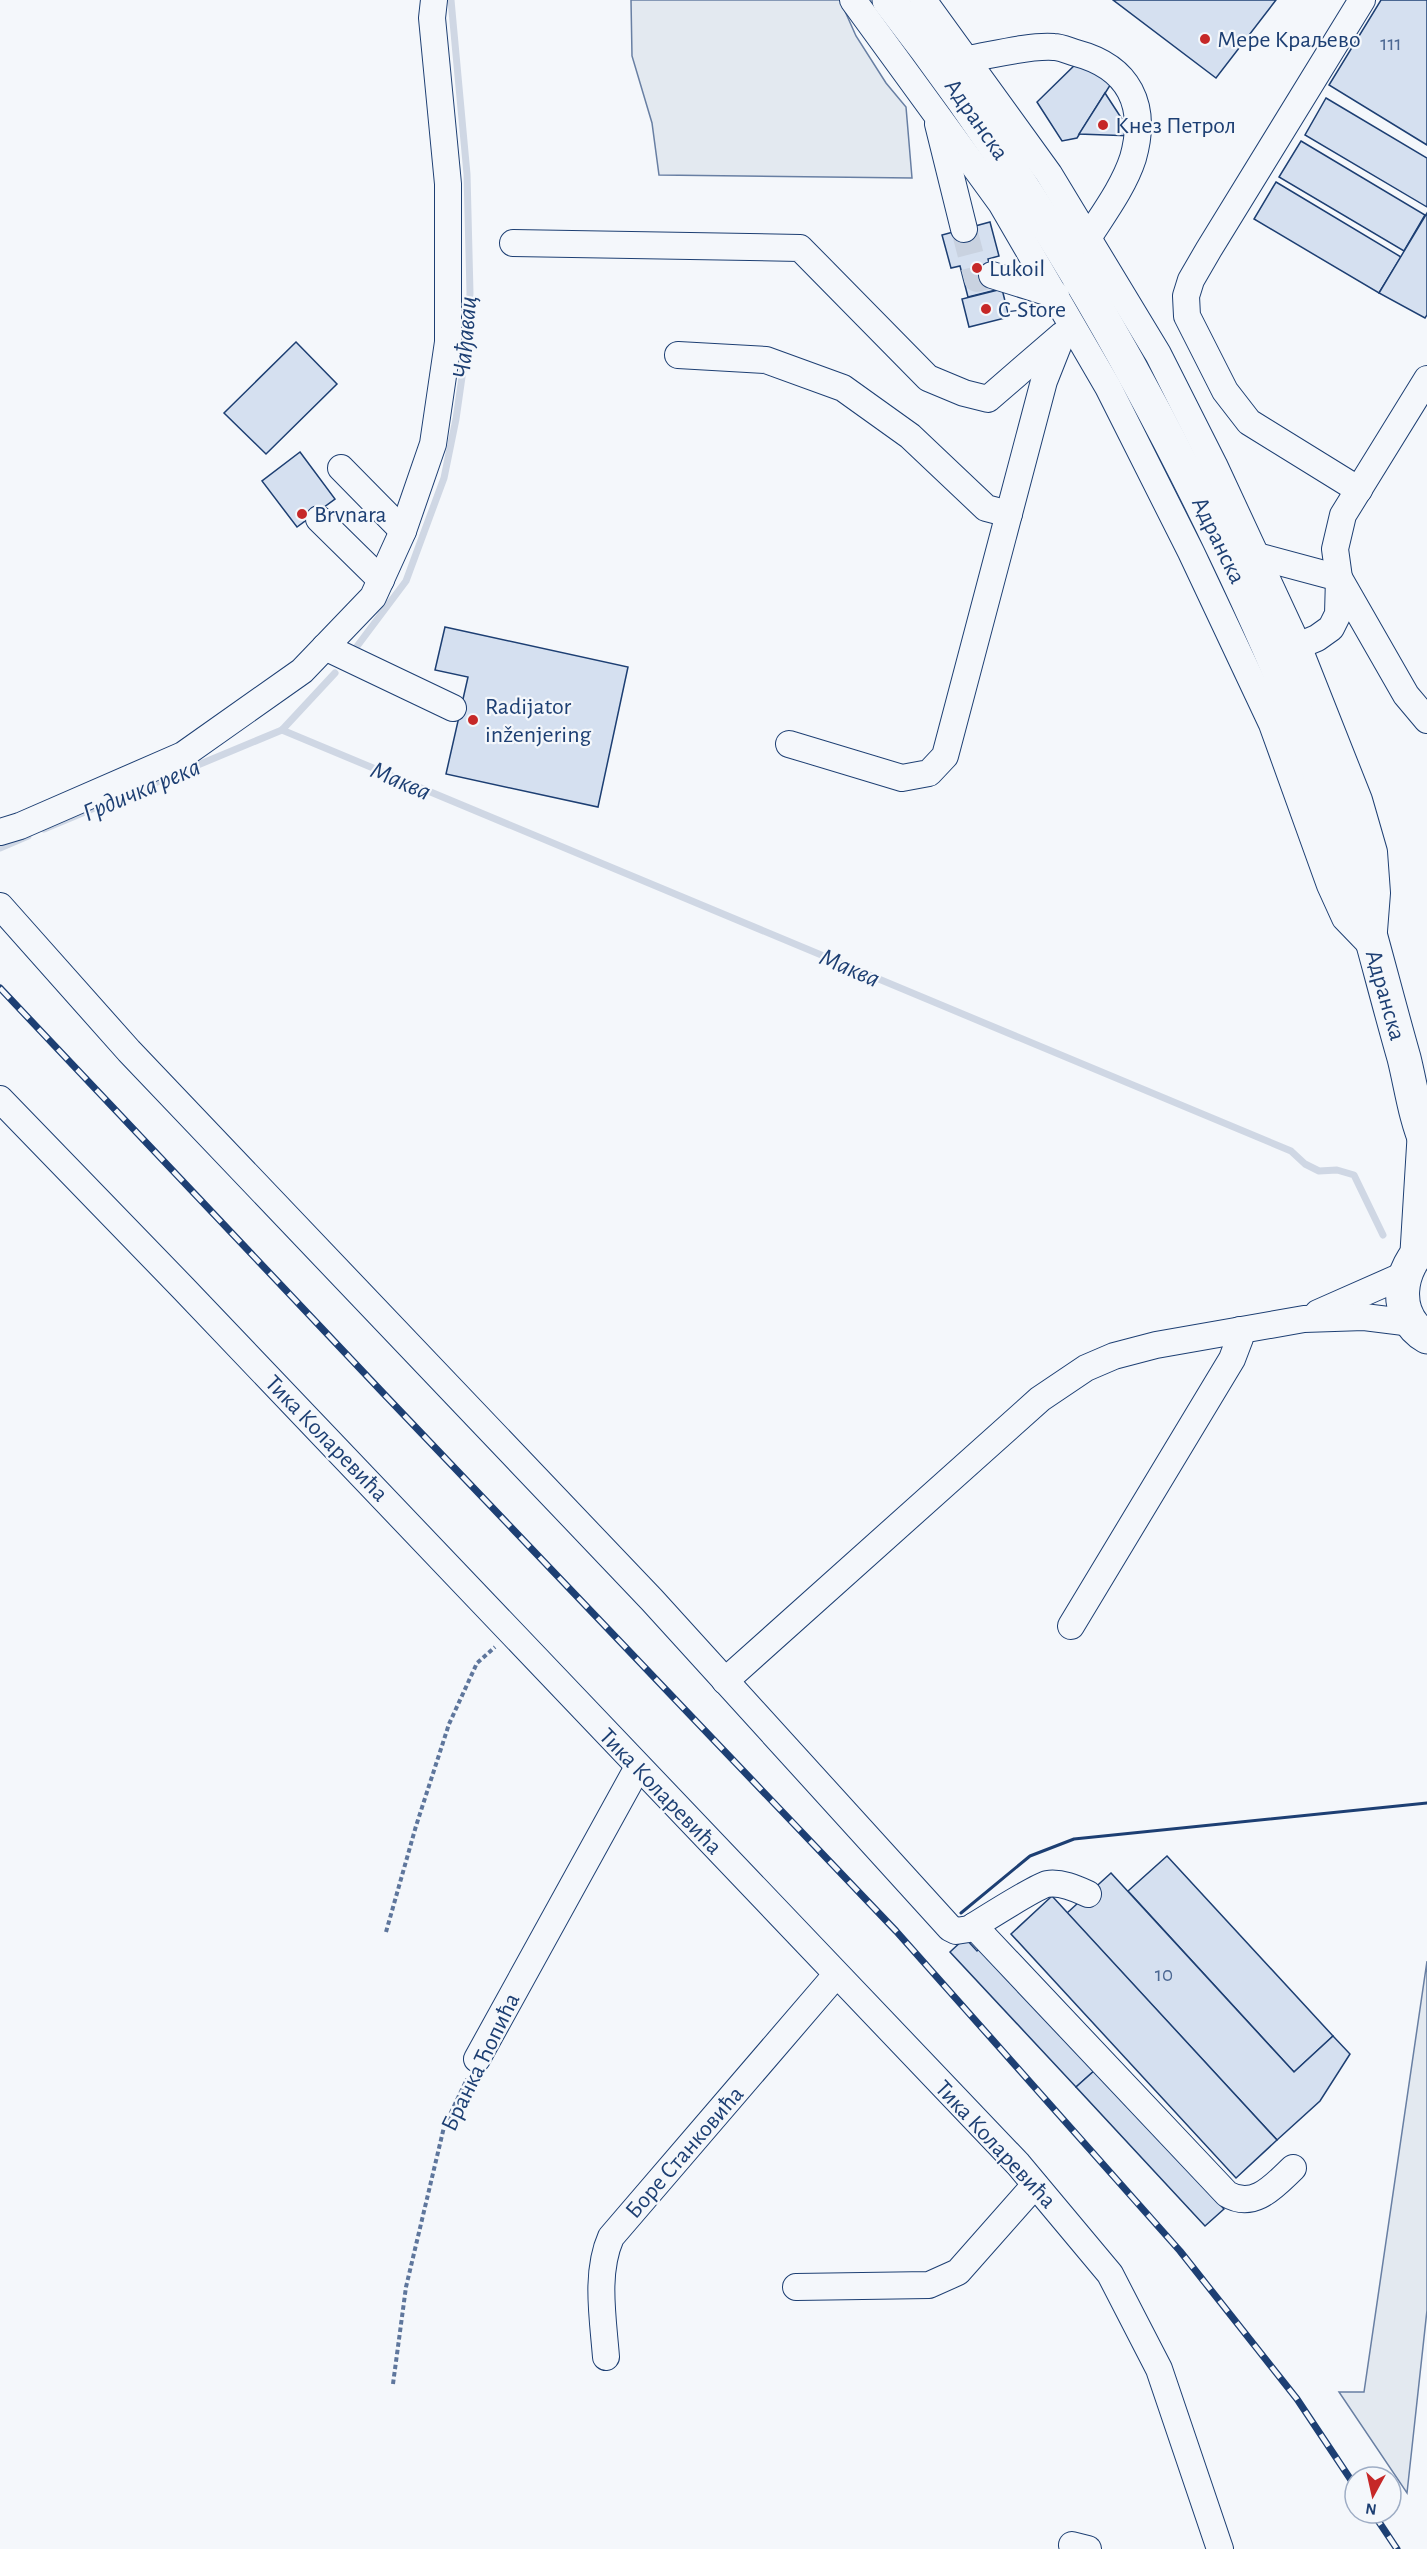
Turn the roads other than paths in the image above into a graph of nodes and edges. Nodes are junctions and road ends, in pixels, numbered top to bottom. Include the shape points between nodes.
1 (434, 0) edge
2 (853, 0) edge
3 (888, 0) edge
4 (1362, 0) edge
5 (935, 5) edge
6 (968, 59) junction
7 (935, 109) junction
8 (964, 229) tunnel mouth
9 (1088, 238) junction
10 (513, 243) dead end
11 (992, 275) tunnel mouth
12 (1056, 295) junction
13 (1067, 328) junction
14 (678, 355) dead end
15 (1427, 379) edge
16 (340, 468) dead end
17 (1359, 490) junction
18 (1009, 514) junction
19 (319, 519) dead end
20 (403, 531) junction
21 (1257, 556) junction
22 (1339, 578) junction
23 (381, 580) junction
24 (1298, 646) junction
25 (325, 647) junction
26 (453, 708) dead end
27 (1427, 720) edge
28 (789, 744) dead end
29 (0, 832) edge
30 (0, 906) edge
31 (1372, 946) junction
32 (0, 1099) edge
33 (1426, 1142) edge
34 (1416, 1257) edge
35 (1304, 1319) junction
36 (1240, 1330) junction
37 (1422, 1334) edge
38 (1071, 1626) dead end
39 (725, 1681) junction
40 (638, 1767) junction
41 (1088, 1894) dead end
42 (962, 1927) junction
43 (836, 1975) junction
44 (477, 2059) road end
45 (1293, 2168) dead end
46 (1035, 2185) junction
47 (796, 2287) dead end
48 (606, 2357) dead end
49 (1220, 2549) edge

1 - 20 street via 432,18 448,184 448,342 433,444
2 - 7 street, Адранска
3 - 31 main road, Адранска via 960,93 1023,185 1093,298 1152,406 1284,681 1335,816
4 - 17 street via 1209,249 1186,296 1187,316 1194,331 1226,391 1249,422
5 - 6 street
6 - 9 street via 1049,174
6 - 9 street via 1054,47 1095,58 1119,73 1133,96 1139,130 1120,187
7 - 8 street
7 - 12 street, Адранска via 1001,203
9 - 21 street via 1158,354
10 - 13 street via 800,248 928,378 988,399
11 - 12 street
12 - 13 street, Адранска
13 - 18 street via 1044,381
13 - 31 street, Адранска via 1108,387 1191,552 1272,724 1345,918
14 - 18 street via 766,360 843,388 910,436 986,508
15 - 17 street
16 - 20 street
17 - 22 street via 1343,515 1335,549
18 - 28 street via 945,756 929,773 902,778
19 - 23 street
20 - 23 street
21 - 22 street
21 - 24 street
22 - 24 street via 1338,614 1331,628
22 - 27 street via 1406,695
23 - 25 street via 374,597
24 - 31 street via 1359,800 1374,852 1377,893
25 - 26 street
25 - 29 street via 302,671 183,755
30 - 39 street via 129,1051 586,1529
31 - 33 main road, Адранска
32 - 40 street, Тика Коларевића
33 - 34 main road, Адранска
34 - 35 street
34 - 37 main road, Адранска via 1402,1291 1404,1308
35 - 36 street
35 - 37 street via 1364,1317
36 - 38 street via 1232,1359
36 - 39 street via 1114,1356 1086,1368 1040,1399
39 - 42 street
40 - 43 street, Тика Коларевића
40 - 44 street, Бранка Ћопића
41 - 42 street via 1072,1886 1043,1885
42 - 45 street via 1227,2194 1242,2200 1260,2197
43 - 46 street, Тика Коларевића
43 - 48 street, Боре Станковића via 611,2236 601,2297
46 - 47 street via 958,2272 929,2286
46 - 49 street, Тика Коларевића via 1110,2274 1159,2369

